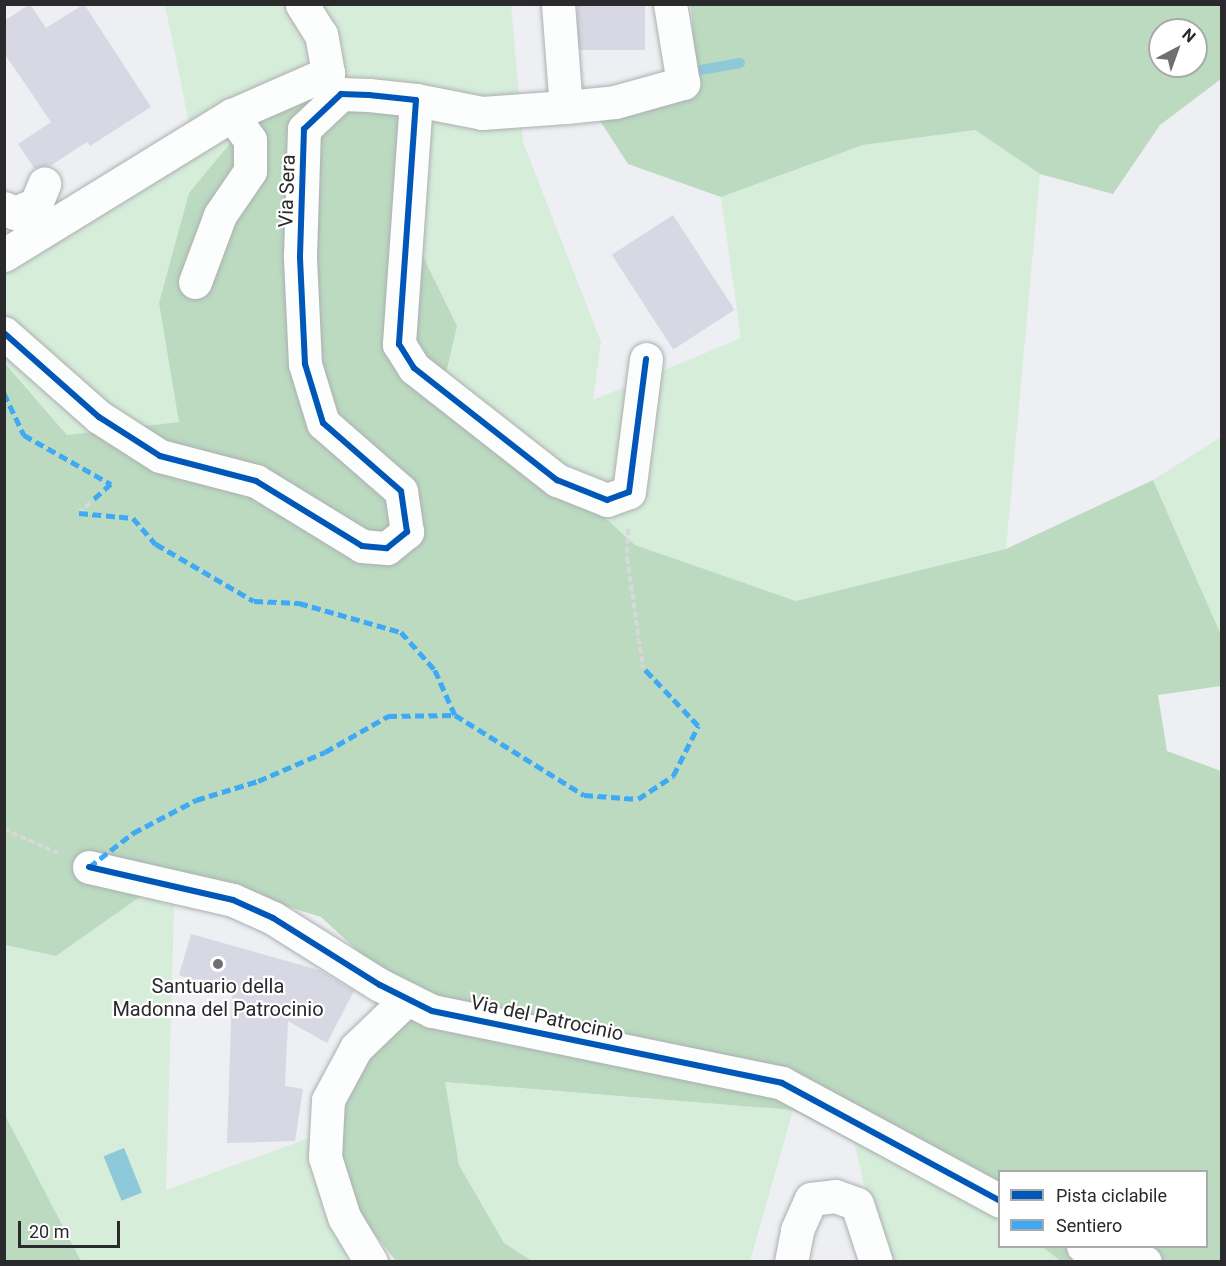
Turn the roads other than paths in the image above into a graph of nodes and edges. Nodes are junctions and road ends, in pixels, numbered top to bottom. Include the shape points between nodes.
1 (302, 4) edge
2 (558, 4) edge
3 (670, 4) edge
4 (565, 95) junction
5 (416, 100) junction
6 (232, 116) junction
7 (44, 184) dead end
8 (4, 208) edge
9 (4, 255) edge
10 (195, 282) dead end
11 (4, 333) edge
12 (646, 359) dead end
13 (89, 867) road end
14 (305, 938) junction
15 (264, 939) dead end
16 (407, 999) junction
17 (998, 1200) edge
18 (1091, 1248) edge
19 (371, 1262) edge
20 (791, 1262) edge
21 (876, 1262) edge
22 (1145, 1262) edge

1 - 6 street via 321,35 328,73
2 - 4 street
3 - 4 street, Via Sera via 683,83 615,102
4 - 5 street, Via Sera via 482,113
5 - 11 street, Via Sera via 341,94 304,129 300,256 305,364 323,423 401,491 407,532 387,548 362,546 256,481 160,456 99,417
5 - 12 street via 399,344 414,368 557,480 606,500 629,492
6 - 9 street
6 - 10 street via 250,140 250,171 220,215
7 - 8 street via 36,204 15,213
13 - 14 street, Via del Patrocinio via 233,900
14 - 15 street
14 - 16 street, Via del Patrocinio
16 - 17 street, Via del Patrocinio via 432,1011 782,1083
16 - 19 street via 356,1048 328,1100 325,1157 344,1217
18 - 22 street
20 - 21 street via 797,1230 811,1199 834,1196 857,1204

